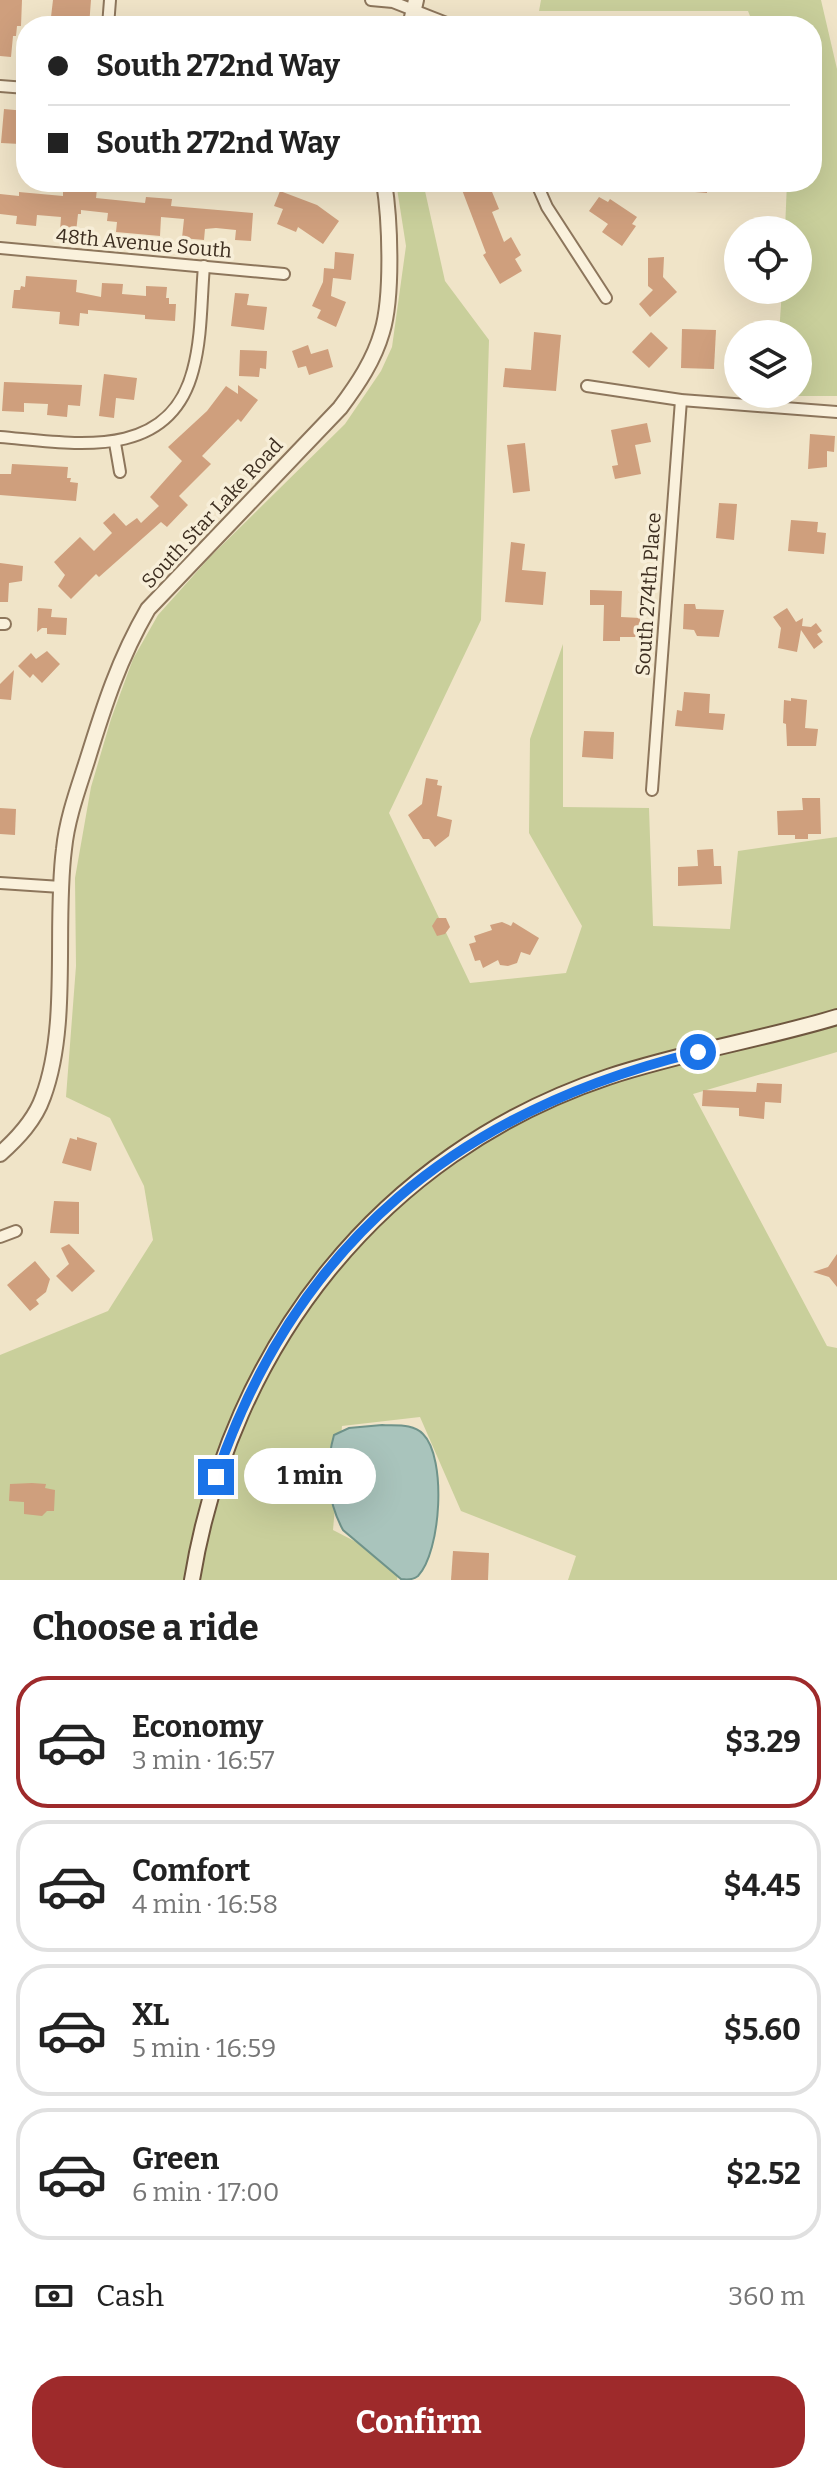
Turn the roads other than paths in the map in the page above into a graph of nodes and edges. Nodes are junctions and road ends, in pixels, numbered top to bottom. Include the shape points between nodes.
1 (371, 0) edge
2 (416, 5) edge
3 (436, 16) edge
4 (386, 192) edge
5 (540, 192) edge
6 (0, 248) edge
7 (204, 266) junction
8 (284, 274) dead end
9 (606, 298) dead end
10 (587, 386) dead end
11 (681, 400) junction
12 (837, 412) edge
13 (0, 437) edge
14 (115, 443) junction
15 (120, 472) dead end
16 (652, 790) dead end
17 (0, 883) edge
18 (61, 887) junction
19 (837, 1017) edge
20 (0, 1154) edge
21 (16, 1231) dead end
22 (0, 1237) edge
23 (192, 1580) edge

1 - 2 street
2 - 3 street
4 - 18 street, South Star Lake Road via 387,303 372,358 340,408 148,609 110,685 78,788
5 - 9 street
6 - 7 street, 48th Avenue South
7 - 8 street, 48th Avenue South
7 - 14 street via 192,374 179,403 158,425
10 - 11 street
11 - 12 street
11 - 16 street, South 274th Place
13 - 14 street
14 - 15 street
17 - 18 street
18 - 20 street, South Star Lake Road via 57,1031 49,1076 32,1118
19 - 23 street via 669,1059 572,1091 465,1145 382,1210 308,1297 267,1362 223,1458 198,1539
21 - 22 street

